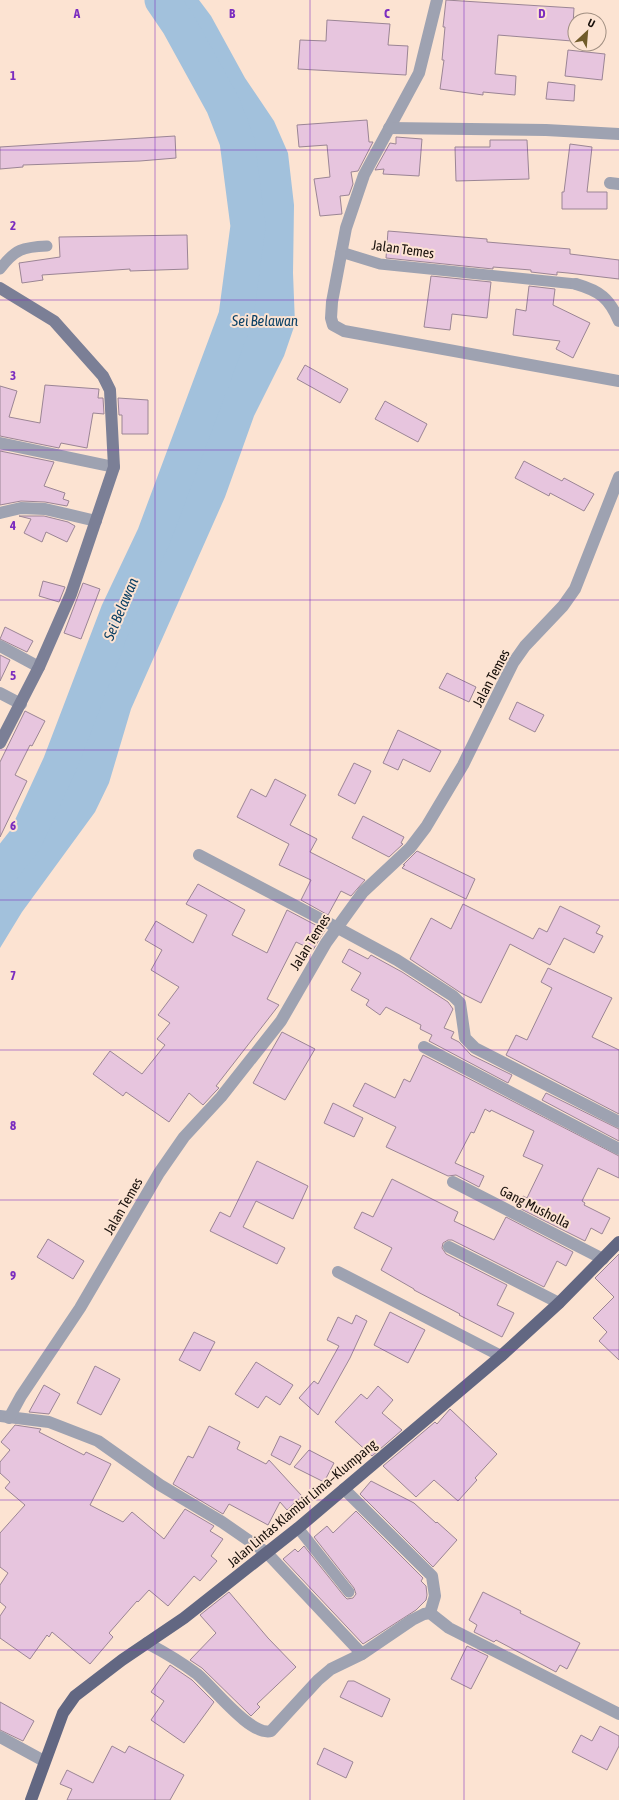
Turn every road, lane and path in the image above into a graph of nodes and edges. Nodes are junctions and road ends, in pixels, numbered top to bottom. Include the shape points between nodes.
1 (437, 0) edge
2 (389, 128) junction
3 (619, 134) edge
4 (47, 246) dead end
5 (341, 252) junction
6 (0, 269) edge
7 (576, 284) joint
8 (0, 288) edge
9 (619, 321) edge
10 (619, 381) edge
11 (0, 443) edge
12 (114, 467) junction
13 (619, 477) edge
14 (616, 492) edge
15 (0, 513) edge
16 (96, 521) junction
17 (0, 646) edge
18 (39, 667) junction
19 (0, 693) edge
20 (21, 704) junction
21 (0, 743) edge
22 (199, 854) dead end
23 (336, 927) junction
24 (424, 1047) dead end
25 (619, 1122) edge
26 (619, 1149) edge
27 (453, 1182) dead end
28 (619, 1242) edge
29 (449, 1247) dead end
30 (602, 1259) junction
31 (338, 1272) dead end
32 (559, 1303) junction
33 (500, 1356) junction
34 (5, 1417) edge
35 (344, 1489) junction
36 (298, 1528) junction
37 (267, 1553) junction
38 (349, 1592) dead end
39 (430, 1614) junction
40 (147, 1643) junction
41 (362, 1654) junction
42 (619, 1714) edge
43 (0, 1737) edge
44 (44, 1761) junction
45 (31, 1800) edge

1 - 2 street via 419,73
2 - 3 street via 546,130
2 - 5 street via 364,175 346,228
4 - 6 lane via 26,247
5 - 7 lane, Jalan Temes via 380,264
5 - 10 street via 331,318 337,328
7 - 9 street, Jalan Temes via 602,294
8 - 12 street via 54,321 103,376 110,390
11 - 12 street
12 - 16 street
13 - 14 street, Jalan Temes
14 - 23 street, Jalan Temes via 575,589 513,664 463,765 426,827 410,848 363,892
15 - 16 street via 21,508 45,509
16 - 18 street via 71,594
17 - 18 street
18 - 20 street
19 - 20 street
20 - 21 street
22 - 23 street
23 - 25 street via 397,960 453,996 460,1003 465,1038 475,1048
23 - 34 street, Jalan Temes via 281,1021 222,1097 184,1137 159,1173 80,1308
24 - 26 street
27 - 30 street, Gang Musholla
28 - 30 main road, Jalan Lintas Klambir Lima–Klumpang
29 - 32 street
30 - 32 main road, Jalan Lintas Klambir Lima–Klumpang
31 - 33 street
32 - 33 main road, Jalan Lintas Klambir Lima–Klumpang
33 - 35 main road, Jalan Lintas Klambir Lima–Klumpang
34 - 37 street via 49,1422 98,1441 160,1485 222,1522
35 - 36 main road, Jalan Lintas Klambir Lima–Klumpang
35 - 39 street via 432,1576 435,1596
36 - 37 main road, Jalan Lintas Klambir Lima–Klumpang
36 - 38 lane
37 - 40 main road, Jalan Lintas Klambir Lima–Klumpang via 184,1618
37 - 41 street
39 - 41 street via 412,1620
39 - 42 street via 449,1628
40 - 41 street via 193,1672 228,1707 268,1732 271,1732 331,1669
40 - 44 main road, Jalan Lintas Klambir Lima–Klumpang via 75,1696 63,1713
43 - 44 street
44 - 45 main road, Jalan Lintas Klambir Lima–Klumpang

